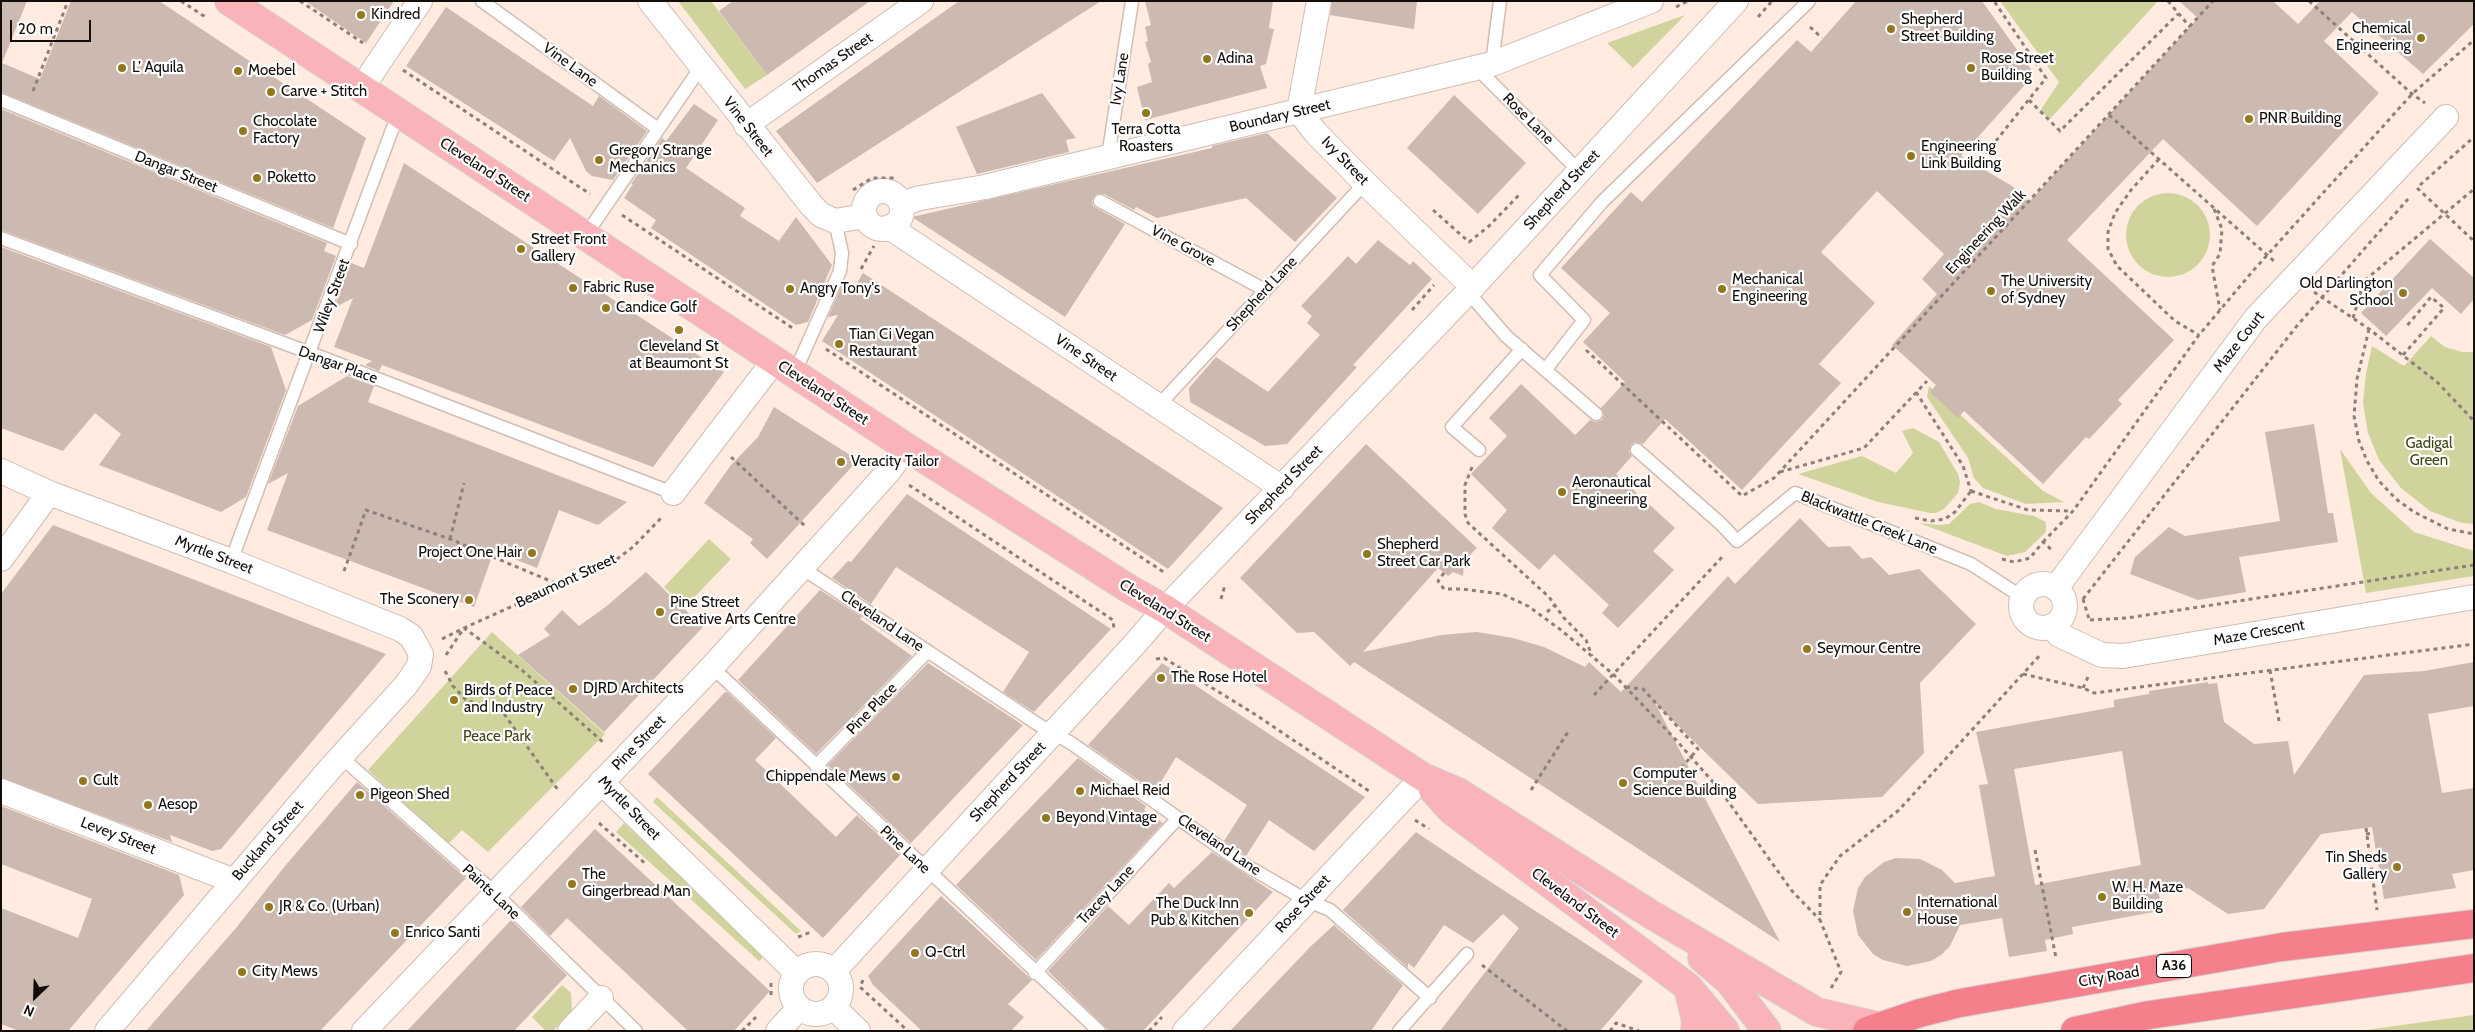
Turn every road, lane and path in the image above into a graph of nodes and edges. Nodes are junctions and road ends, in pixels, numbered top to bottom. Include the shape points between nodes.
1 (68, 1) edge
2 (229, 1) edge
3 (300, 1) edge
4 (420, 1) edge
5 (482, 1) edge
6 (921, 1) edge
7 (1132, 1) edge
8 (1319, 1) edge
9 (1500, 1) edge
10 (1651, 1) edge
11 (1809, 1) edge
12 (1994, 1) edge
13 (2168, 1) edge
14 (2213, 1) edge
15 (2309, 1) edge
16 (655, 3) edge
17 (1732, 3) edge
18 (2178, 14) junction
19 (2190, 27) junction
20 (383, 56) junction
21 (1484, 66) junction
22 (701, 67) junction
23 (361, 89) junction
24 (1, 100) edge
25 (2029, 100) junction
26 (26, 110) junction
27 (1299, 111) junction
28 (398, 114) junction
29 (2109, 115) junction
30 (2446, 116) joint
31 (746, 125) junction
32 (658, 129) junction
33 (2474, 137) edge
34 (1108, 157) junction
35 (2159, 159) junction
36 (1976, 166) dead end
37 (1580, 171) junction
38 (901, 180) dead end
39 (1365, 183) junction
40 (2417, 188) junction
41 (2474, 189) edge
42 (848, 193) dead end
43 (1100, 201) dead end
44 (901, 204) junction
45 (606, 205) junction
46 (2212, 206) junction
47 (2443, 214) junction
48 (865, 216) junction
49 (835, 221) junction
50 (884, 234) junction
51 (586, 236) junction
52 (1, 238) edge
53 (2474, 241) edge
54 (351, 244) junction
55 (860, 270) dead end
56 (2292, 278) junction
57 (1435, 284) dead end
58 (1266, 290) junction
59 (1470, 290) junction
60 (2321, 297) junction
61 (2220, 310) dead end
62 (1408, 314) dead end
63 (2352, 318) junction
64 (2406, 327) dead end
65 (2370, 329) junction
66 (799, 333) dead end
67 (2199, 334) dead end
68 (1566, 344) junction
69 (823, 347) dead end
70 (1522, 349) junction
71 (310, 354) junction
72 (2404, 356) junction
73 (784, 367) junction
74 (1546, 369) junction
75 (1927, 381) dead end
76 (1916, 392) junction
77 (1158, 406) junction
78 (1596, 414) dead end
79 (2474, 422) edge
80 (906, 448) junction
81 (1479, 450) joint
82 (1637, 450) dead end
83 (736, 461) dead end
84 (890, 471) junction
85 (1, 472) edge
86 (1780, 472) junction
87 (464, 483) dead end
88 (1282, 488) junction
89 (1971, 491) junction
90 (49, 493) junction
91 (673, 494) junction
92 (2073, 512) dead end
93 (1914, 518) dead end
94 (800, 522) dead end
95 (2474, 534) edge
96 (450, 539) junction
97 (1737, 541) junction
98 (1, 559) edge
99 (232, 562) junction
100 (2474, 565) edge
101 (802, 568) junction
102 (1172, 568) dead end
103 (344, 571) dead end
104 (1444, 572) dead end
105 (560, 585) junction
106 (2056, 588) junction
107 (2022, 597) junction
108 (2474, 597) edge
109 (2083, 599) dead end
110 (1555, 605) junction
111 (1165, 609) junction
112 (1547, 612) dead end
113 (2090, 620) dead end
114 (464, 628) junction
115 (2055, 631) junction
116 (1115, 633) dead end
117 (429, 644) junction
118 (2474, 644) edge
119 (927, 652) junction
120 (1592, 656) junction
121 (445, 657) dead end
122 (1155, 659) dead end
123 (444, 665) dead end
124 (712, 667) junction
125 (2270, 670) junction
126 (2023, 674) junction
127 (1614, 675) junction
128 (1626, 687) junction
129 (1594, 695) dead end
130 (2279, 721) dead end
131 (1568, 732) dead end
132 (1053, 734) junction
133 (341, 757) junction
134 (1690, 757) junction
135 (816, 766) junction
136 (1682, 767) dead end
137 (1423, 777) junction
138 (601, 782) junction
139 (1531, 790) dead end
140 (1, 791) edge
141 (562, 795) dead end
142 (1394, 808) junction
143 (1178, 818) junction
144 (594, 824) dead end
145 (2366, 828) dead end
146 (1430, 830) dead end
147 (2373, 833) dead end
148 (2366, 834) junction
149 (2035, 850) dead end
150 (647, 866) dead end
151 (926, 870) junction
152 (234, 881) junction
153 (495, 893) junction
154 (1306, 900) junction
155 (2378, 910) dead end
156 (1652, 915) junction
157 (1820, 920) junction
158 (2474, 924) edge
159 (2054, 951) dead end
160 (1467, 954) joint
161 (2474, 968) edge
162 (834, 971) junction
163 (865, 971) dead end
164 (797, 973) junction
165 (1035, 973) junction
166 (770, 974) dead end
167 (1688, 987) junction
168 (1831, 988) dead end
169 (601, 998) junction
170 (1430, 998) junction
171 (768, 1003) dead end
172 (799, 1008) junction
173 (834, 1008) junction
174 (759, 1013) dead end
175 (1872, 1029) edge
176 (107, 1031) edge
177 (364, 1031) edge
178 (570, 1031) edge
179 (636, 1031) edge
180 (742, 1031) edge
181 (778, 1031) edge
182 (858, 1031) edge
183 (908, 1031) edge
184 (1099, 1031) edge
185 (1185, 1031) edge
186 (1399, 1031) edge
187 (1567, 1031) edge
188 (1610, 1031) edge
189 (1639, 1031) edge
190 (1695, 1031) edge
191 (1725, 1031) edge
192 (1767, 1031) edge
193 (2075, 1031) edge

1 - 26 path
2 - 23 main road, Cleveland Street
3 - 20 path
4 - 20 street
5 - 32 lane, Vine Lane
6 - 31 street, Thomas Street
7 - 34 lane, Ivy Lane
8 - 27 street
9 - 21 lane
10 - 21 street, Boundary Street
11 - 68 lane via 1602,202 1540,275 1584,320
12 - 25 path via 2046,78
13 - 18 path
14 - 19 path, Engineering Walk
15 - 30 path via 2411,93
16 - 22 street, Vine Street
17 - 37 street, Shepherd Street
18 - 19 path
18 - 25 path via 2060,131
19 - 29 path, Engineering Walk
20 - 23 street
20 - 45 path
21 - 27 street, Boundary Street
21 - 37 lane, Rose Lane
22 - 31 street, Vine Street
22 - 32 lane
23 - 28 main road, Cleveland Street
24 - 26 lane, Dangar Street
25 - 36 path
26 - 54 lane, Dangar Street
27 - 34 street, Boundary Street
27 - 39 street, Ivy Street
28 - 51 main road, Cleveland Street
28 - 54 lane, Wiley Street
29 - 35 path
29 - 86 path, Engineering Walk
30 - 56 street, Maze Court
31 - 49 street, Vine Street via 812,206
32 - 45 lane
33 - 40 path
34 - 44 street, Boundary Street
35 - 46 path
35 - 67 path via 2130,190 2115,213 2108,232 2108,249 2117,266 2175,321
37 - 59 street, Shepherd Street
38 - 42 path via 872,178
39 - 58 lane, Shepherd Lane
39 - 59 street, Ivy Street
40 - 47 path
40 - 60 path
41 - 47 path
43 - 58 lane, Vine Grove
44 - 48 street via 893,194 879,191 868,198
44 - 50 street via 900,217
45 - 51 lane
45 - 66 path
46 - 56 path
46 - 61 path via 2222,229 2220,254 2212,266
47 - 53 path
47 - 63 path via 2364,281
48 - 49 street
48 - 50 street
49 - 73 lane via 842,252 840,271
50 - 55 path
50 - 77 street, Vine Street
51 - 73 main road, Cleveland Street
52 - 71 lane, Dangar Place
54 - 71 lane, Wiley Street
56 - 60 path
56 - 106 street, Maze Court via 2256,318
57 - 62 path
58 - 77 lane, Shepherd Lane
59 - 70 lane via 1506,336
59 - 88 street, Shepherd Street
60 - 63 path
60 - 109 path
63 - 65 path
64 - 72 path via 2431,297 2444,308
65 - 72 path
65 - 95 path via 2357,380 2354,416 2367,461 2396,499 2414,512 2448,529
68 - 74 lane
68 - 86 path, Engineering Walk via 1580,346 1742,496
69 - 102 path via 1166,573
70 - 74 lane
70 - 81 lane via 1452,427
71 - 91 lane, Dangar Place
71 - 99 lane, Wiley Street
72 - 79 path via 2437,382
73 - 80 main road, Cleveland Street
73 - 91 street
74 - 78 lane
75 - 76 path
76 - 86 path via 1864,448
76 - 89 path via 1963,466
77 - 88 street, Vine Street
80 - 84 street, Pine Street
80 - 111 main road, Cleveland Street
81 - 110 path via 1465,485 1468,523
82 - 97 lane
83 - 94 path
84 - 101 street, Pine Street
84 - 116 path via 1112,620
85 - 90 street, Myrtle Street
87 - 96 path
88 - 111 street, Shepherd Street
89 - 92 path via 2028,510
89 - 93 path via 1955,512 1945,519
90 - 98 street
90 - 99 street, Myrtle Street
91 - 105 path, Beaumont Street via 680,506 672,516 665,513 641,540 617,559
96 - 103 path via 366,510
96 - 105 path
97 - 107 lane, Blackwattle Creek Lane via 1795,493 1971,564
97 - 127 path
99 - 117 street, Myrtle Street via 400,629
100 - 113 path via 2127,618
101 - 119 lane, Cleveland Lane
101 - 124 street, Pine Street
104 - 120 path via 1438,581 1444,589 1502,594 1528,606
105 - 114 path, Beaumont Street
106 - 107 street via 2037,584
106 - 115 street via 2065,605
107 - 115 street via 2020,610 2027,622
108 - 115 street, Maze Crescent via 2122,656 2102,655
110 - 112 path
110 - 120 path via 1586,640
111 - 132 street, Shepherd Street
111 - 137 main road, Cleveland Street
114 - 117 path
114 - 121 path
114 - 138 path, Myrtle Street via 523,671 604,741 592,760
115 - 126 path
117 - 133 street, Buckland Street via 412,678
118 - 125 path
119 - 132 lane, Cleveland Lane
119 - 135 lane, Pine Place
120 - 127 path
122 - 142 path via 1164,658 1256,715
123 - 141 path via 453,686 466,700 482,705 497,704
124 - 135 lane, Pine Lane
124 - 138 street, Pine Street
125 - 126 path via 2094,693
125 - 130 path
126 - 157 path via 1899,810 1840,856 1820,885
127 - 128 path
127 - 129 path
128 - 134 path
128 - 134 path via 1643,688 1698,749
131 - 139 path
132 - 143 lane, Cleveland Lane
132 - 151 street, Shepherd Street
133 - 152 street, Buckland Street
133 - 153 lane, Paints Lane
134 - 136 path
134 - 157 path via 1720,790 1792,891
135 - 151 lane, Pine Lane
137 - 142 street, Rose Street
137 - 156 main road, Cleveland Street via 1458,792
137 - 167 main road, Cleveland Street via 1451,810
138 - 153 street, Pine Street
138 - 164 street, Myrtle Street
140 - 152 street, Levey Street
142 - 146 path
142 - 154 street, Rose Street
143 - 154 lane, Cleveland Lane via 1242,862
143 - 165 lane, Tracey Lane
144 - 150 path via 597,820
145 - 148 path
147 - 148 path
148 - 155 path
149 - 159 path
151 - 162 street, Shepherd Street
151 - 165 lane, Pine Lane
152 - 176 street, Buckland Street
153 - 169 lane, Paints Lane
153 - 177 street, Pine Street
154 - 170 lane, Cleveland Lane via 1330,910
154 - 185 street, Rose Street
156 - 175 main road, Cleveland Street via 1817,1012
156 - 192 main road, Cleveland Street via 1729,981
157 - 168 path via 1841,972
158 - 175 highway, City Road / A36 via 2282,947 1960,1003 1920,1012
160 - 170 lane
160 - 187 path
161 - 193 highway via 2149,1014
162 - 164 street via 815,964
162 - 173 street via 842,988 841,998
163 - 183 path via 860,987
164 - 172 street via 791,990
165 - 184 lane, Pine Lane
166 - 171 path via 772,999
167 - 190 main road via 1696,1021
167 - 191 main road, Cleveland Street
169 - 178 street
169 - 179 lane, Paints Lane
170 - 186 lane
172 - 173 street via 817,1015
172 - 181 street
173 - 182 street
174 - 180 path
188 - 189 path via 1616,1023

